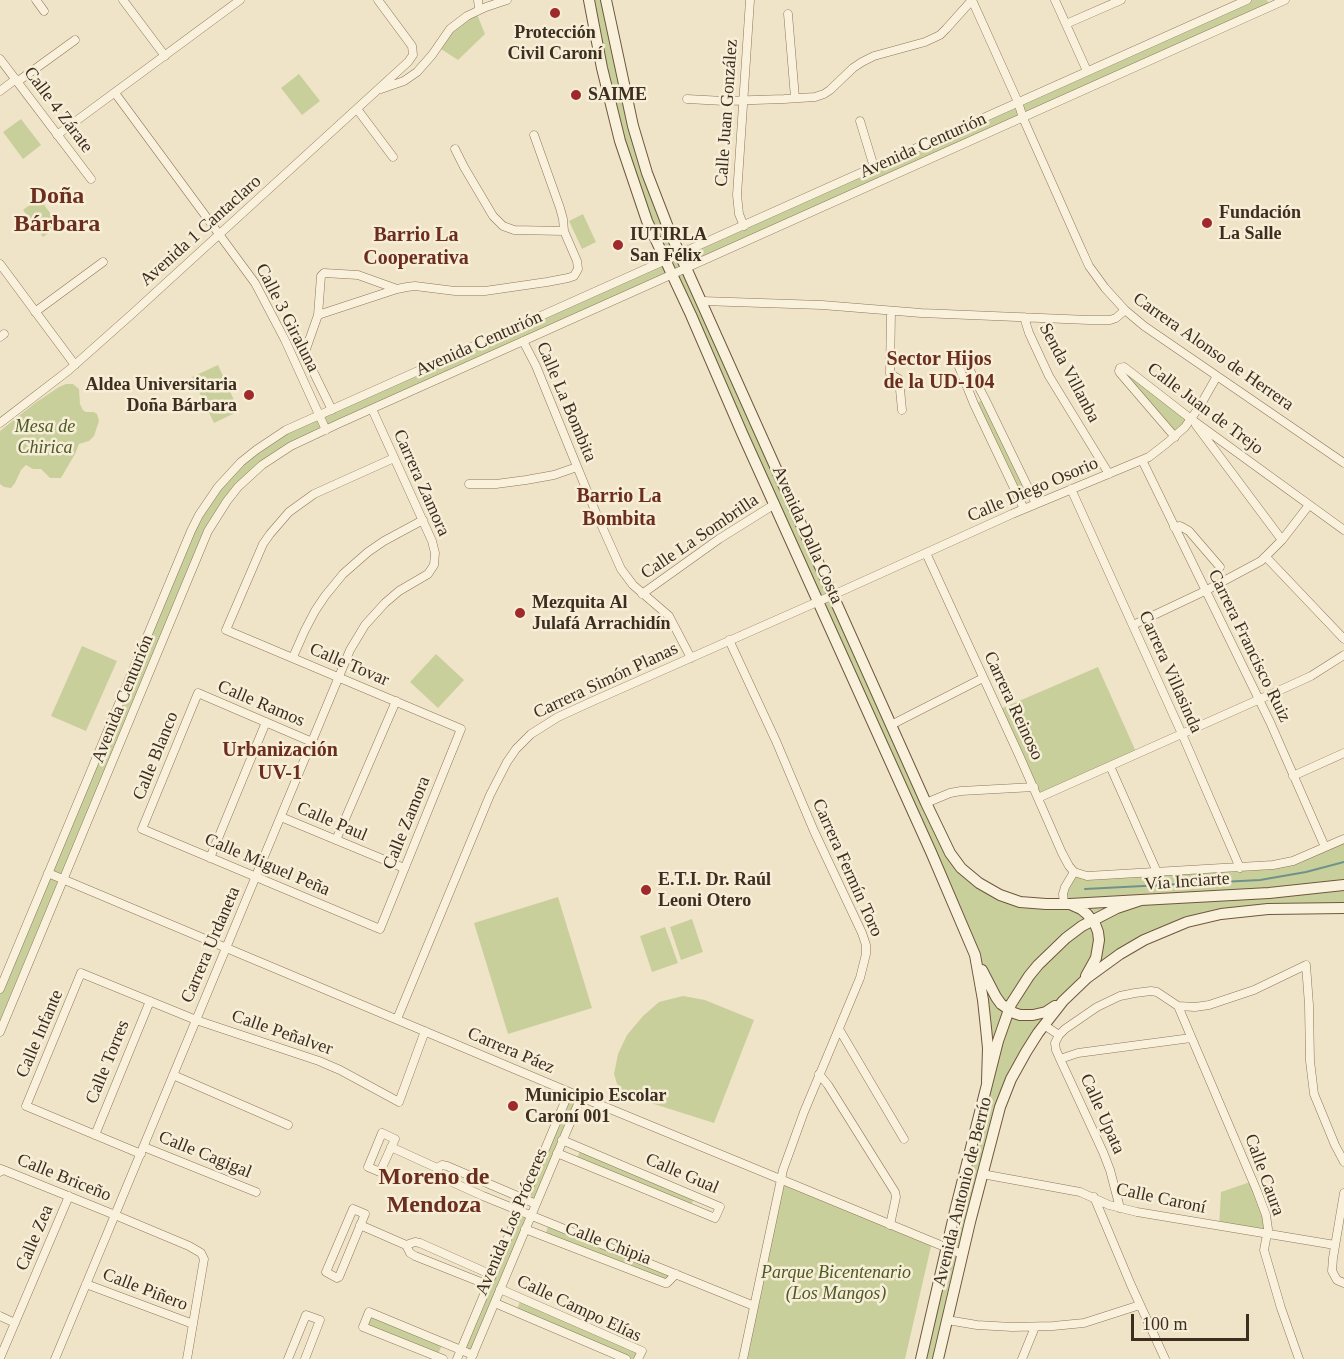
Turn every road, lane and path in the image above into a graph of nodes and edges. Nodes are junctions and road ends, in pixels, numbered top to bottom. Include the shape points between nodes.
1 (36, 0) edge
2 (123, 0) edge
3 (378, 0) edge
4 (478, 0) edge
5 (507, 0) edge
6 (589, 0) edge
7 (606, 0) edge
8 (750, 0) edge
9 (972, 0) edge
10 (1055, 0) edge
11 (1121, 0) edge
12 (1247, 0) edge
13 (236, 1) edge
14 (1281, 1) edge
15 (1268, 3) edge
16 (479, 9) junction
17 (44, 11) dead end
18 (788, 14) dead end
19 (1066, 24) junction
20 (75, 40) dead end
21 (165, 56) junction
22 (0, 59) edge
23 (1087, 71) junction
24 (16, 80) junction
25 (0, 90) edge
26 (377, 90) junction
27 (115, 93) junction
28 (795, 98) junction
29 (687, 99) dead end
30 (743, 101) junction
31 (1018, 102) junction
32 (357, 109) junction
33 (1023, 118) junction
34 (860, 121) dead end
35 (57, 135) junction
36 (534, 135) dead end
37 (455, 149) dead end
38 (393, 157) dead end
39 (874, 167) junction
40 (91, 179) dead end
41 (744, 226) junction
42 (564, 231) junction
43 (220, 234) junction
44 (681, 254) junction
45 (666, 261) junction
46 (103, 262) dead end
47 (0, 264) edge
48 (687, 268) junction
49 (672, 274) junction
50 (397, 289) junction
51 (702, 301) junction
52 (1125, 310) junction
53 (891, 311) junction
54 (35, 312) junction
55 (318, 315) junction
56 (1024, 317) junction
57 (523, 341) junction
58 (75, 365) junction
59 (1217, 376) junction
60 (372, 409) junction
61 (332, 410) junction
62 (902, 410) dead end
63 (319, 416) junction
64 (1191, 419) junction
65 (0, 423) edge
66 (326, 430) junction
67 (1175, 436) junction
68 (394, 458) junction
69 (1143, 460) junction
70 (1344, 463) edge
71 (577, 467) junction
72 (1110, 474) junction
73 (469, 484) dead end
74 (1071, 489) junction
75 (775, 504) junction
76 (1036, 504) junction
77 (1309, 505) junction
78 (1024, 509) junction
79 (423, 520) junction
80 (1174, 527) junction
81 (1344, 530) edge
82 (1282, 540) junction
83 (926, 553) junction
84 (1266, 557) junction
85 (1220, 567) dead end
86 (431, 570) joint
87 (1205, 591) junction
88 (642, 594) junction
89 (833, 595) junction
90 (819, 601) junction
91 (1133, 625) junction
92 (1344, 639) edge
93 (729, 640) junction
94 (1344, 655) edge
95 (293, 657) junction
96 (691, 658) junction
97 (339, 676) junction
98 (983, 678) junction
99 (198, 693) joint
100 (1259, 700) junction
101 (396, 701) junction
102 (266, 722) junction
103 (891, 725) junction
104 (461, 729) joint
105 (1182, 734) junction
106 (312, 742) junction
107 (1344, 753) edge
108 (1110, 766) junction
109 (1293, 776) junction
110 (1034, 788) junction
111 (1038, 798) junction
112 (926, 803) junction
113 (281, 817) junction
114 (142, 829) joint
115 (1344, 839) edge
116 (336, 840) junction
117 (1325, 847) junction
118 (210, 858) junction
119 (404, 868) junction
120 (1240, 868) junction
121 (1074, 872) junction
122 (1157, 872) junction
123 (48, 873) junction
124 (256, 877) junction
125 (63, 879) junction
126 (1344, 885) edge
127 (1141, 900) junction
128 (1067, 904) junction
129 (1344, 908) edge
130 (1093, 920) junction
131 (380, 929) joint
132 (226, 947) junction
133 (975, 955) junction
134 (81, 973) joint
135 (1080, 984) junction
136 (0, 988) edge
137 (150, 1001) junction
138 (1063, 1001) junction
139 (1178, 1006) junction
140 (1009, 1010) junction
141 (397, 1019) junction
142 (196, 1020) junction
143 (1044, 1025) junction
144 (839, 1029) junction
145 (425, 1031) junction
146 (0, 1032) edge
147 (1059, 1035) junction
148 (1191, 1038) junction
149 (1060, 1059) junction
150 (819, 1074) junction
151 (173, 1075) junction
152 (987, 1082) junction
153 (569, 1092) junction
154 (581, 1096) junction
155 (26, 1106) joint
156 (288, 1125) dead end
157 (95, 1135) junction
158 (904, 1139) dead end
159 (562, 1140) junction
160 (391, 1148) junction
161 (142, 1150) junction
162 (557, 1153) junction
163 (1344, 1162) edge
164 (437, 1168) junction
165 (1, 1170) edge
166 (982, 1174) junction
167 (781, 1179) junction
168 (256, 1192) dead end
169 (1344, 1193) edge
170 (69, 1196) junction
171 (1094, 1197) junction
172 (524, 1199) junction
173 (536, 1204) junction
174 (1120, 1208) junction
175 (519, 1211) junction
176 (115, 1215) junction
177 (531, 1216) junction
178 (360, 1225) junction
179 (890, 1225) junction
180 (525, 1228) junction
181 (1267, 1235) junction
182 (406, 1245) junction
183 (1335, 1245) junction
184 (947, 1248) junction
185 (962, 1254) junction
186 (676, 1274) junction
187 (492, 1275) junction
188 (86, 1284) junction
189 (1344, 1284) edge
190 (488, 1286) junction
191 (500, 1289) junction
192 (495, 1303) junction
193 (1140, 1305) junction
194 (754, 1306) junction
195 (0, 1316) edge
196 (947, 1320) junction
197 (15, 1323) junction
198 (193, 1324) junction
199 (1035, 1327) junction
200 (461, 1350) junction
201 (472, 1357) edge
202 (0, 1358) edge
203 (55, 1359) edge
204 (187, 1359) edge
205 (288, 1359) edge
206 (304, 1359) edge
207 (443, 1359) edge
208 (457, 1359) edge
209 (627, 1359) edge
210 (638, 1359) edge
211 (743, 1359) edge
212 (921, 1359) edge
213 (938, 1359) edge
214 (1022, 1359) edge
215 (1165, 1359) edge
216 (1299, 1359) edge

1 - 17 street
2 - 21 street
3 - 26 street, Avenida 1 Cantaclaro via 414,52
4 - 16 street
5 - 16 street
6 - 45 street, Avenida Dalla Costa via 622,150
7 - 44 street, Avenida Dalla Costa via 637,142
8 - 30 street, Calle Juan González
9 - 28 street via 933,38 862,62 824,94
9 - 31 street, Carrera Alonso de Herrera
10 - 19 street
11 - 19 street
12 - 23 street, Avenida Centurión
13 - 21 street
14 - 15 street, Avenida Centurión
15 - 33 street, Avenida Centurión
16 - 26 street via 450,29 411,77
18 - 28 street
19 - 23 street
20 - 24 street
21 - 27 street
22 - 24 street, Calle 4 Zárate
23 - 31 street, Avenida Centurión
24 - 25 street
24 - 35 street, Calle 4 Zárate
26 - 32 street, Avenida 1 Cantaclaro
27 - 35 street
27 - 43 street, Calle 3 Giraluna
28 - 30 street
29 - 30 street
30 - 41 street, Calle Juan González via 737,195
31 - 33 street, Carrera Alonso de Herrera
31 - 39 street, Avenida Centurión
32 - 38 street
32 - 43 street, Avenida 1 Cantaclaro
33 - 48 street, Avenida Centurión
33 - 52 street, Carrera Alonso de Herrera via 1089,266
34 - 39 street
35 - 40 street, Calle 4 Zárate
36 - 42 street via 560,208
37 - 42 street via 493,216 503,226 514,230
39 - 41 street, Avenida Centurión
41 - 44 street, Avenida Centurión
42 - 50 street via 577,261 574,276 485,291 415,286
43 - 58 street, Avenida 1 Cantaclaro
43 - 63 street, Calle 3 Giraluna via 263,297
44 - 45 street, Avenida Centurión
44 - 48 street, Avenida Dalla Costa
45 - 49 street, Avenida Dalla Costa
45 - 61 street, Avenida Centurión
46 - 54 street
47 - 54 street
48 - 49 street, Avenida Centurión
48 - 51 street, Avenida Dalla Costa
49 - 57 street, Avenida Centurión
49 - 75 street, Avenida Dalla Costa
50 - 55 street
50 - 55 street via 358,275 324,273
51 - 53 street
51 - 89 street, Avenida Dalla Costa
52 - 56 street via 1116,318 1102,320
52 - 59 street, Carrera Alonso de Herrera
53 - 56 street
53 - 62 street via 890,374 899,379
54 - 58 street
55 - 61 street via 305,352
56 - 72 street, Senda Villanba via 1058,391
57 - 60 street, Avenida Centurión
57 - 71 street, Calle La Bombita
58 - 65 street, Avenida 1 Cantaclaro
59 - 64 street, Calle Diego Osorio
59 - 70 street, Carrera Alonso de Herrera
60 - 66 street, Avenida Centurión
60 - 68 street, Carrera Zamora
61 - 63 street, Avenida Centurión
63 - 66 street, Calle 3 Giraluna
63 - 123 street, Avenida Centurión via 286,430 249,456 218,487 199,515
64 - 67 street, Calle Diego Osorio
64 - 67 street, Calle Juan de Trejo via 1124,367 1120,368 1120,373
64 - 77 street, Calle Juan de Trejo
64 - 82 street
66 - 125 street, Avenida Centurión via 262,465 238,487 217,516
67 - 69 street, Calle Diego Osorio
68 - 79 street, Carrera Zamora
68 - 95 street, Calle Tovar via 314,494 289,512 263,544 226,630
69 - 72 street, Calle Diego Osorio
69 - 80 street, Carrera Francisco Ruiz
71 - 73 street via 526,480
71 - 88 street, Calle La Bombita via 621,569
72 - 74 street, Calle Diego Osorio
74 - 76 street, Calle Diego Osorio
74 - 91 street, Carrera Villasinda
75 - 88 street, Calle La Sombrilla
75 - 90 street, Avenida Dalla Costa
76 - 78 street, Calle Diego Osorio
76 - 78 street via 960,357 957,363 974,404
77 - 81 street, Calle Juan de Trejo
77 - 82 street
78 - 83 street, Calle Diego Osorio
79 - 86 street, Carrera Zamora via 434,547
79 - 95 street via 384,541 343,574 324,596
80 - 85 street via 1190,531
80 - 87 street, Carrera Francisco Ruiz
82 - 84 street
83 - 89 street, Calle Diego Osorio
83 - 98 street, Carrera Reinoso
84 - 87 street
84 - 92 street
86 - 97 street, Carrera Urdaneta via 375,613 358,635
87 - 91 street
87 - 100 street, Carrera Francisco Ruiz
88 - 96 street, Calle La Bombita via 669,616
89 - 90 street, Calle Diego Osorio
89 - 103 street, Avenida Dalla Costa
90 - 93 street, Carrera Simón Planas
90 - 133 street, Avenida Dalla Costa
91 - 105 street, Carrera Villasinda
93 - 96 street, Carrera Simón Planas
93 - 144 street, Carrera Fermín Toro via 866,945 865,963
94 - 100 street
95 - 97 street, Calle Tovar
96 - 141 street, Carrera Simón Planas via 558,717 531,734 513,753 490,795
97 - 101 street, Calle Tovar
97 - 106 street, Carrera Urdaneta
98 - 103 street
98 - 110 street, Carrera Reinoso
99 - 102 street, Calle Ramos
99 - 114 street, Calle Blanco
100 - 105 street
100 - 109 street, Carrera Francisco Ruiz
101 - 104 street, Calle Tovar
101 - 116 street
102 - 106 street, Calle Ramos
102 - 118 street
103 - 112 street, Avenida Dalla Costa
104 - 119 street, Calle Zamora
105 - 108 street
105 - 120 street, Carrera Villasinda
106 - 113 street, Carrera Urdaneta
107 - 109 street
108 - 111 street
108 - 122 street
109 - 117 street, Carrera Francisco Ruiz
110 - 111 street, Carrera Reinoso
110 - 112 street via 961,791
111 - 121 street, Carrera Reinoso
112 - 128 street, Avenida Dalla Costa via 955,860 979,884 1020,902
113 - 116 street, Calle Paul
113 - 124 street, Carrera Urdaneta
114 - 118 street, Calle Miguel Peña
115 - 117 street
116 - 119 street, Calle Paul
117 - 120 street via 1283,864
118 - 124 street, Calle Miguel Peña
119 - 131 street, Calle Zamora
120 - 122 street
121 - 122 street via 1087,876
121 - 128 street via 1065,887
123 - 125 street, Carrera Páez
123 - 136 street, Avenida Centurión
124 - 131 street, Calle Miguel Peña
124 - 132 street, Carrera Urdaneta
125 - 132 street, Carrera Páez
125 - 146 street, Avenida Centurión
126 - 127 street, Vía Inciarte
127 - 128 street, Avenida Dalla Costa
127 - 130 street, Vía Inciarte
128 - 130 street via 1081,909
129 - 135 street, Vía Inciarte via 1268,909 1187,922 1133,946
130 - 135 street via 1098,949
130 - 140 street, Vía Inciarte via 1038,964
132 - 141 street, Carrera Páez
132 - 142 street, Carrera Urdaneta
133 - 140 street via 996,997
133 - 152 street, Avenida Dalla Costa via 988,1048
134 - 137 street, Calle Peñalver
134 - 155 street, Calle Infante
135 - 138 street, Avenida Antonio de Berrío
137 - 142 street, Calle Peñalver
137 - 157 street, Calle Torres
138 - 140 street via 1033,1015
138 - 143 street, Avenida Antonio de Berrío
139 - 147 street via 1151,991 1120,996 1096,1007
139 - 148 street, Calle Caura
139 - 163 street via 1209,1005 1254,990 1306,965 1313,1088
140 - 152 street, Vía Inciarte
141 - 145 street, Carrera Páez
142 - 145 street, Calle Peñalver via 320,1060 399,1102
142 - 151 street, Carrera Urdaneta
143 - 147 street
143 - 166 street, Avenida Antonio de Berrío via 1021,1059 1005,1094
144 - 150 street, Carrera Fermín Toro
144 - 158 street
145 - 153 street, Carrera Páez
147 - 149 street, Calle Upata via 1055,1042
148 - 149 street via 1078,1053
148 - 181 street, Calle Caura via 1257,1191 1268,1223
149 - 174 street, Calle Upata via 1103,1152
150 - 167 street, Carrera Fermín Toro
150 - 179 street via 895,1192
151 - 156 street
151 - 161 street, Carrera Urdaneta
152 - 184 street, Avenida Antonio de Berrío
153 - 154 street, Carrera Páez
153 - 172 street, Avenida Los Próceres
154 - 159 street, Avenida Los Próceres
154 - 167 street, Carrera Páez
155 - 157 street, Calle Cagigal
157 - 161 street, Calle Cagigal
159 - 162 street, Avenida Los Próceres
159 - 162 street, Calle Gual via 720,1207 715,1218
160 - 160 street via 395,1139 382,1133 368,1167 380,1172
160 - 164 street
161 - 168 street, Calle Cagigal
161 - 176 street, Carrera Urdaneta
162 - 173 street, Avenida Los Próceres
164 - 172 street via 447,1166
164 - 175 street, Calle Chipia via 443,1178
165 - 170 street, Calle Briceño
166 - 171 street, Calle Caroní
166 - 185 street, Avenida Antonio de Berrío
167 - 179 street, Carrera Páez
167 - 194 street, Carrera Fermín Toro
169 - 183 street
170 - 176 street, Calle Briceño
170 - 197 street, Calle Zea
171 - 174 street, Calle Caroní
171 - 193 street
172 - 173 street
172 - 175 street, Avenida Los Próceres
173 - 177 street, Avenida Los Próceres
174 - 181 street, Calle Caroní
175 - 177 street, Calle Chipia
175 - 187 street, Avenida Los Próceres
176 - 188 street, Carrera Urdaneta
176 - 198 street, Calle Briceño via 189,1246 203,1256
177 - 180 street, Avenida Los Próceres
177 - 186 street, Calle Chipia
178 - 178 street via 365,1214 353,1209 326,1273 339,1277
178 - 182 street
179 - 184 street, Carrera Páez
180 - 186 street, Calle Chipia via 665,1283
180 - 191 street, Avenida Los Próceres
181 - 183 street, Calle Caroní
181 - 216 street, Calle Caura via 1266,1260
182 - 187 street via 420,1243
182 - 190 street via 415,1256
183 - 189 street via 1332,1271
184 - 185 street, Carrera Páez
184 - 212 street, Avenida Antonio de Berrío
185 - 196 street, Avenida Antonio de Berrío
186 - 194 street, Calle Chipia
187 - 190 street, Avenida Los Próceres
188 - 198 street, Calle Piñero
188 - 203 street, Carrera Urdaneta
190 - 200 street, Avenida Los Próceres
191 - 192 street, Avenida Los Próceres
191 - 210 street, Calle Campo Elías via 642,1351
192 - 201 street, Avenida Los Próceres
192 - 209 street, Calle Campo Elías
193 - 199 street via 1084,1323
193 - 215 street
194 - 211 street, Carrera Fermín Toro
195 - 197 street
196 - 199 street
196 - 213 street, Avenida Antonio de Berrío
197 - 202 street, Calle Zea
198 - 204 street
199 - 214 street
200 - 201 street
200 - 207 street via 369,1312 363,1327
200 - 208 street, Avenida Los Próceres
205 - 206 street via 306,1314 320,1320

